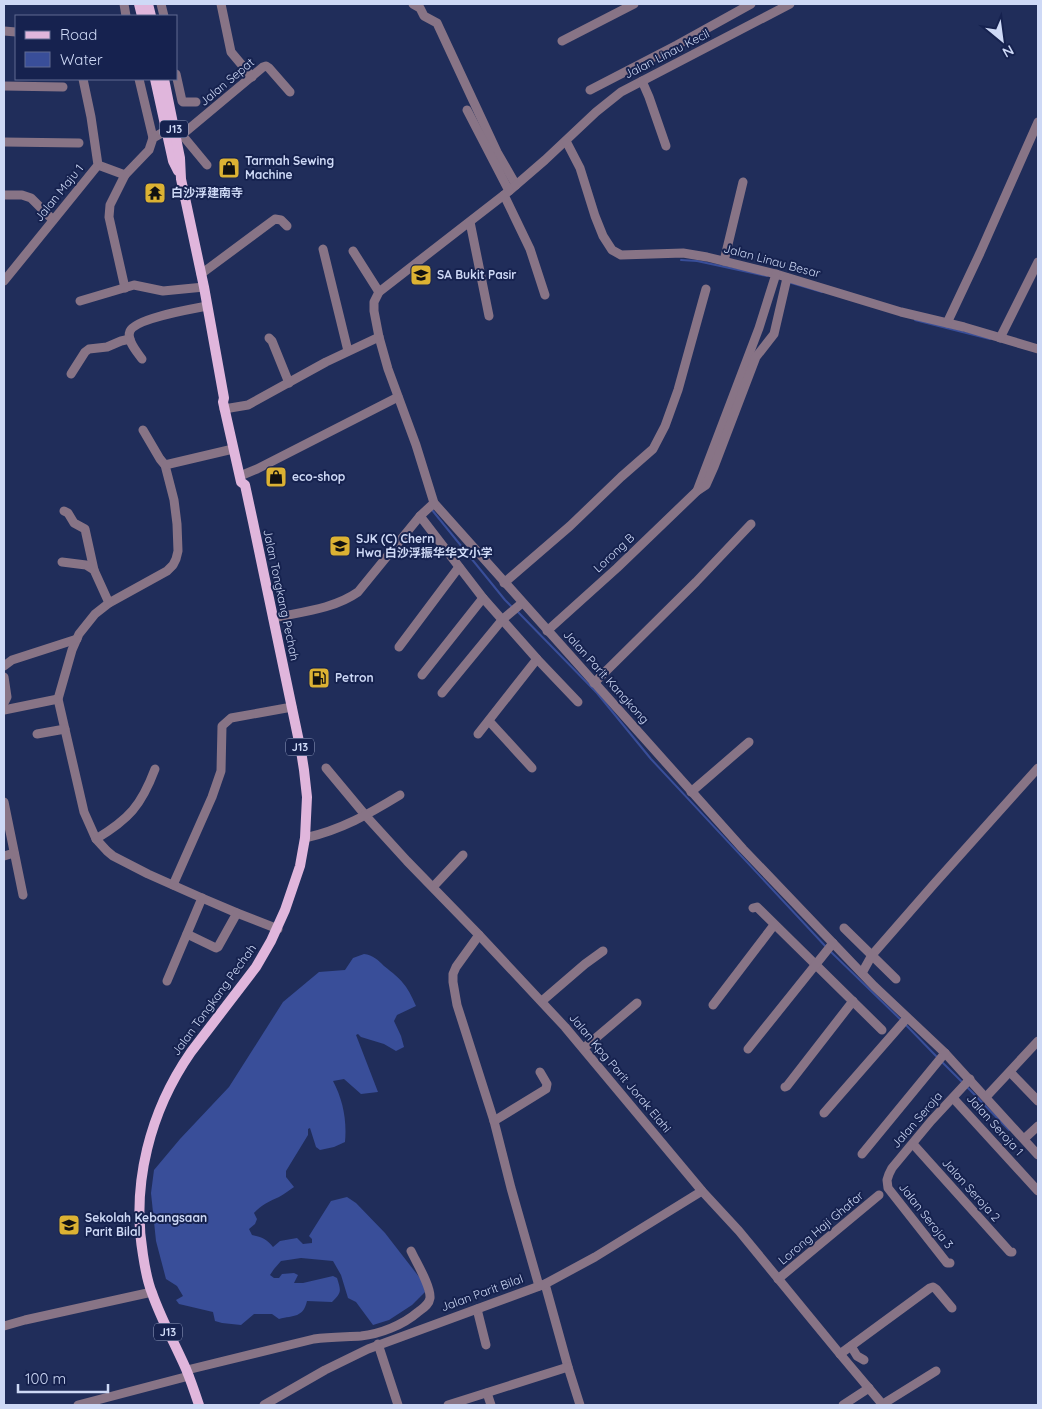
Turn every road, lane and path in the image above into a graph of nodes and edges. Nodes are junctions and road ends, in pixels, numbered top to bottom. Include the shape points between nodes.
1 (221, 4) edge
2 (412, 4) edge
3 (634, 4) edge
4 (751, 4) edge
5 (790, 4) edge
6 (562, 42) dead end
7 (252, 77) junction
8 (83, 80) edge
9 (139, 80) edge
10 (156, 80) edge
11 (164, 80) edge
12 (175, 80) edge
13 (177, 80) edge
14 (642, 81) junction
15 (4, 86) edge
16 (64, 87) dead end
17 (166, 90) junction
18 (590, 90) dead end
19 (290, 92) dead end
20 (196, 102) dead end
21 (467, 110) dead end
22 (1038, 122) edge
23 (175, 133) junction
24 (153, 138) junction
25 (566, 141) junction
26 (4, 142) edge
27 (79, 142) dead end
28 (666, 146) dead end
29 (98, 165) junction
30 (207, 165) dead end
31 (125, 175) junction
32 (743, 182) dead end
33 (510, 190) junction
34 (4, 195) edge
35 (53, 220) junction
36 (470, 222) junction
37 (287, 226) dead end
38 (323, 250) dead end
39 (353, 252) dead end
40 (724, 261) junction
41 (1038, 262) edge
42 (201, 274) junction
43 (776, 276) junction
44 (4, 281) edge
45 (786, 282) junction
46 (204, 287) junction
47 (125, 288) junction
48 (706, 289) dead end
49 (379, 292) junction
50 (545, 296) dead end
51 (80, 302) dead end
52 (207, 306) junction
53 (489, 316) dead end
54 (947, 323) junction
55 (379, 337) junction
56 (269, 338) dead end
57 (1000, 338) junction
58 (130, 339) junction
59 (1038, 349) edge
60 (348, 351) junction
61 (142, 359) dead end
62 (72, 374) dead end
63 (289, 383) junction
64 (398, 397) junction
65 (227, 409) junction
66 (142, 430) dead end
67 (233, 449) junction
68 (165, 465) junction
69 (711, 466) junction
70 (243, 478) junction
71 (434, 503) junction
72 (64, 511) dead end
73 (420, 516) junction
74 (752, 524) dead end
75 (62, 562) dead end
76 (459, 567) junction
77 (94, 570) junction
78 (504, 583) junction
79 (483, 598) junction
80 (109, 603) junction
81 (517, 608) junction
82 (273, 618) junction
83 (502, 620) junction
84 (547, 630) junction
85 (77, 639) junction
86 (399, 647) dead end
87 (537, 659) junction
88 (4, 666) edge
89 (422, 674) dead end
90 (4, 677) edge
91 (594, 683) junction
92 (442, 693) dead end
93 (58, 699) junction
94 (578, 702) dead end
95 (4, 703) edge
96 (292, 708) junction
97 (4, 710) edge
98 (489, 721) junction
99 (65, 729) junction
100 (37, 734) dead end
101 (478, 734) dead end
102 (749, 742) dead end
103 (326, 768) dead end
104 (532, 768) dead end
105 (1038, 768) edge
106 (155, 770) dead end
107 (691, 792) junction
108 (400, 795) dead end
109 (4, 802) edge
110 (366, 816) junction
111 (306, 838) junction
112 (96, 839) junction
113 (14, 853) junction
114 (463, 855) dead end
115 (4, 856) edge
116 (173, 885) junction
117 (433, 887) junction
118 (23, 895) dead end
119 (202, 898) junction
120 (753, 908) dead end
121 (237, 914) junction
122 (774, 925) junction
123 (844, 928) dead end
124 (278, 929) junction
125 (187, 934) junction
126 (480, 935) junction
127 (832, 945) junction
128 (602, 951) dead end
129 (872, 955) junction
130 (816, 965) junction
131 (862, 973) junction
132 (896, 979) dead end
133 (167, 981) dead end
134 (544, 999) junction
135 (853, 1001) junction
136 (637, 1003) dead end
137 (713, 1005) dead end
138 (904, 1022) junction
139 (882, 1030) dead end
140 (1038, 1041) edge
141 (586, 1046) junction
142 (748, 1049) dead end
143 (942, 1057) junction
144 (540, 1072) dead end
145 (1010, 1072) junction
146 (966, 1083) junction
147 (784, 1087) dead end
148 (986, 1097) junction
149 (953, 1098) junction
150 (1038, 1101) edge
151 (824, 1113) dead end
152 (494, 1121) junction
153 (1038, 1126) edge
154 (1024, 1139) junction
155 (913, 1144) junction
156 (862, 1154) dead end
157 (1038, 1155) edge
158 (887, 1180) joint
159 (702, 1191) junction
160 (1038, 1191) edge
161 (879, 1195) dead end
162 (411, 1251) dead end
163 (1012, 1252) dead end
164 (950, 1263) dead end
165 (781, 1277) junction
166 (542, 1285) junction
167 (152, 1292) junction
168 (952, 1308) dead end
169 (477, 1309) junction
170 (4, 1326) edge
171 (378, 1344) junction
172 (486, 1345) dead end
173 (844, 1351) junction
174 (864, 1360) dead end
175 (568, 1367) junction
176 (936, 1371) dead end
177 (188, 1373) junction
178 (869, 1388) junction
179 (487, 1393) junction
180 (885, 1403) edge
181 (78, 1405) edge
182 (199, 1405) edge
183 (264, 1405) edge
184 (398, 1405) edge
185 (448, 1405) edge
186 (491, 1405) edge
187 (580, 1405) edge
188 (843, 1405) edge

1 - 7 street via 231,52
2 - 33 street via 437,23 497,152
3 - 6 street
4 - 18 street
5 - 14 street, Jalan Linau Kecil
7 - 19 street, Jalan Sepat via 266,66
7 - 23 street, Jalan Sepat via 184,133
8 - 29 street, Jalan Maju 1
9 - 24 street
10 - 23 main road, Jalan Tongkang Pechah / J13
11 - 17 main road, Jalan Tongkang Pechah / J13
12 - 17 street
13 - 20 street via 182,102
14 - 25 street, Jalan Linau Kecil via 621,92
14 - 28 street
15 - 16 street
17 - 23 main road, Jalan Tongkang Pechah / J13
21 - 33 street
22 - 54 street
23 - 24 street, Jalan Sepat
23 - 30 street
23 - 42 main road, Jalan Tongkang Pechah / J13
24 - 31 street via 149,150
25 - 33 street, Jalan Linau Kecil
25 - 40 street, Jalan Linau Besar via 580,168 603,236 612,250 621,255 682,252
26 - 27 street
29 - 31 street
29 - 35 street, Jalan Maju 1
31 - 47 street via 110,205
32 - 40 street
33 - 36 street, Jalan Linau Kecil
33 - 50 street
34 - 35 street via 31,198
35 - 44 street, Jalan Maju 1
36 - 49 street, Jalan Linau Kecil
36 - 53 street
37 - 42 street via 281,220 275,220
38 - 60 street
39 - 49 street
40 - 43 street, Jalan Linau Besar
41 - 57 street
42 - 46 main road, Jalan Tongkang Pechah / J13
43 - 45 street, Jalan Linau Besar
43 - 69 street
45 - 54 street, Jalan Linau Besar
45 - 69 street via 774,334 756,357
46 - 47 street via 163,292 134,285
46 - 52 main road, Jalan Tongkang Pechah / J13
47 - 51 street
48 - 78 street via 678,390 653,449
49 - 55 street via 374,302
52 - 58 street via 144,321 130,331
52 - 65 main road, Jalan Tongkang Pechah / J13 via 224,398 228,401
54 - 57 street, Jalan Linau Besar
55 - 60 street
55 - 64 street
56 - 63 street
57 - 59 street, Jalan Linau Besar
58 - 61 street
58 - 62 street via 89,349
60 - 63 street
63 - 65 street via 248,405
64 - 70 street
64 - 71 street
65 - 67 main road, Jalan Tongkang Pechah / J13
65 - 70 main road, Jalan Tongkang Pechah / J13
66 - 68 street
67 - 68 street
67 - 70 main road, Jalan Tongkang Pechah / J13
68 - 80 street via 176,512 176,559 167,571
69 - 84 street, Lorong B via 697,491
70 - 82 main road, Jalan Tongkang Pechah / J13
71 - 73 street
71 - 78 street, Jalan Parit Kangkong
72 - 77 street via 74,523 85,529
73 - 76 street
73 - 82 street via 350,598
74 - 91 street
75 - 77 street via 86,565
76 - 79 street
76 - 86 street
77 - 80 street
78 - 81 street, Jalan Parit Kangkong
79 - 83 street
79 - 89 street
80 - 85 street via 86,624
81 - 83 street
81 - 84 street, Jalan Parit Kangkong
82 - 96 main road, Jalan Tongkang Pechah / J13
83 - 87 street
83 - 92 street
84 - 91 street, Jalan Parit Kangkong
85 - 88 street via 12,660
85 - 93 street
87 - 94 street
87 - 98 street
90 - 95 street via 7,697
91 - 107 street, Jalan Parit Kangkong
93 - 97 street
93 - 99 street
96 - 111 main road, Jalan Tongkang Pechah / J13 via 307,797
96 - 116 street via 240,715 222,726 221,771
98 - 101 street
98 - 104 street
99 - 100 street
99 - 112 street via 84,812
102 - 107 street
103 - 110 street, Jalan Kpg Parit Jorak Elahi
105 - 129 street
106 - 112 street via 148,789 132,811 116,827
107 - 127 street, Jalan Parit Kangkong
108 - 110 street
109 - 113 street
110 - 111 street
110 - 117 street, Jalan Kpg Parit Jorak Elahi
111 - 124 main road, Jalan Tongkang Pechah / J13
112 - 116 street via 113,856
113 - 115 street
113 - 118 street
114 - 117 street
116 - 119 street
117 - 126 street, Jalan Kpg Parit Jorak Elahi
119 - 121 street
119 - 125 street
120 - 122 street via 757,907
121 - 124 street
121 - 125 street via 216,948
122 - 130 street
122 - 137 street
123 - 129 street
124 - 167 main road, Jalan Tongkang Pechah / J13 via 256,967 183,1064 164,1098 150,1135 142,1173 140,1217 142,1251
125 - 133 street
126 - 134 street, Jalan Kpg Parit Jorak Elahi
126 - 152 street via 456,967 453,982 457,1005
127 - 130 street
127 - 131 street, Jalan Parit Kangkong
128 - 134 street
129 - 131 street
129 - 132 street
130 - 135 street
130 - 142 street
131 - 138 street, Jalan Parit Kangkong
134 - 141 street, Jalan Kpg Parit Jorak Elahi
135 - 139 street
135 - 147 street
136 - 141 street
138 - 143 street, Jalan Parit Kangkong
138 - 151 street
140 - 145 street
141 - 159 street, Jalan Kpg Parit Jorak Elahi
143 - 146 street, Jalan Parit Kangkong
143 - 156 street
144 - 152 street via 547,1084 546,1089
145 - 148 street
145 - 150 street
146 - 148 street, Jalan Parit Kangkong
146 - 149 street, Jalan Seroja
148 - 154 street, Jalan Parit Kangkong
149 - 155 street, Jalan Seroja
149 - 160 street, Jalan Seroja 1
152 - 166 street via 511,1188
153 - 154 street
154 - 157 street, Jalan Parit Kangkong
155 - 158 street, Jalan Seroja via 892,1168
155 - 163 street, Jalan Seroja 2
158 - 164 street, Jalan Seroja 3 via 888,1188
159 - 165 street, Jalan Kpg Parit Jorak Elahi
159 - 166 street, Jalan Parit Bilal via 595,1257
161 - 165 street, Lorong Haji Ghafar
162 - 177 street via 430,1298 415,1315 375,1333 314,1339
165 - 173 street, Jalan Kpg Parit Jorak Elahi
166 - 169 street, Jalan Parit Bilal
166 - 175 street
167 - 170 street
167 - 177 main road, Jalan Tongkang Pechah / J13
168 - 173 street via 936,1289 930,1288
169 - 171 street, Jalan Parit Bilal
169 - 172 street
171 - 183 street, Jalan Parit Bilal
171 - 184 street
173 - 174 street
173 - 178 street, Jalan Kpg Parit Jorak Elahi
175 - 179 street
175 - 187 street
176 - 180 street
177 - 181 street
177 - 182 main road, Jalan Tongkang Pechah / J13
178 - 180 street, Jalan Kpg Parit Jorak Elahi
178 - 188 street
179 - 185 street
179 - 186 street

